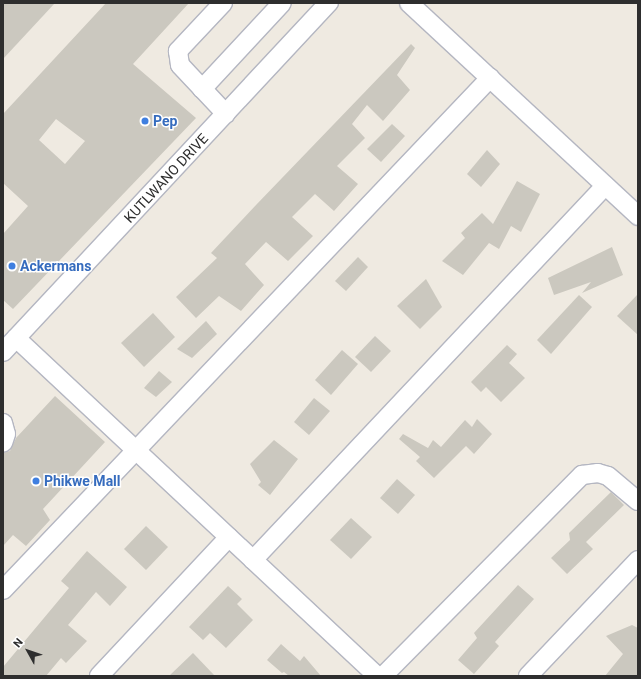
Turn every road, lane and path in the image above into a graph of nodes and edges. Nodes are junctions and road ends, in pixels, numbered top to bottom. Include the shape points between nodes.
1 (223, 3) edge
2 (282, 3) edge
3 (329, 3) edge
4 (409, 3) edge
5 (490, 78) junction
6 (202, 89) junction
7 (226, 114) junction
8 (605, 186) junction
9 (638, 216) edge
10 (16, 338) junction
11 (3, 352) edge
12 (3, 423) edge
13 (3, 444) edge
14 (134, 449) junction
15 (638, 501) edge
16 (229, 537) junction
17 (253, 560) junction
18 (638, 560) edge
19 (3, 590) edge
20 (99, 676) edge
21 (377, 676) edge
22 (383, 676) edge
23 (528, 676) edge

1 - 6 street via 178,51 180,65
2 - 6 street
3 - 7 street, KUTLWANO DRIVE
4 - 5 street
5 - 8 street
5 - 14 street
6 - 7 street
7 - 10 street, KUTLWANO DRIVE
8 - 9 street
8 - 17 street
10 - 11 street, KUTLWANO DRIVE
10 - 14 street
12 - 13 street via 6,434
14 - 16 street
14 - 19 street
15 - 22 street via 608,476 598,473 582,475
16 - 17 street
16 - 20 street
17 - 21 street
18 - 23 street

